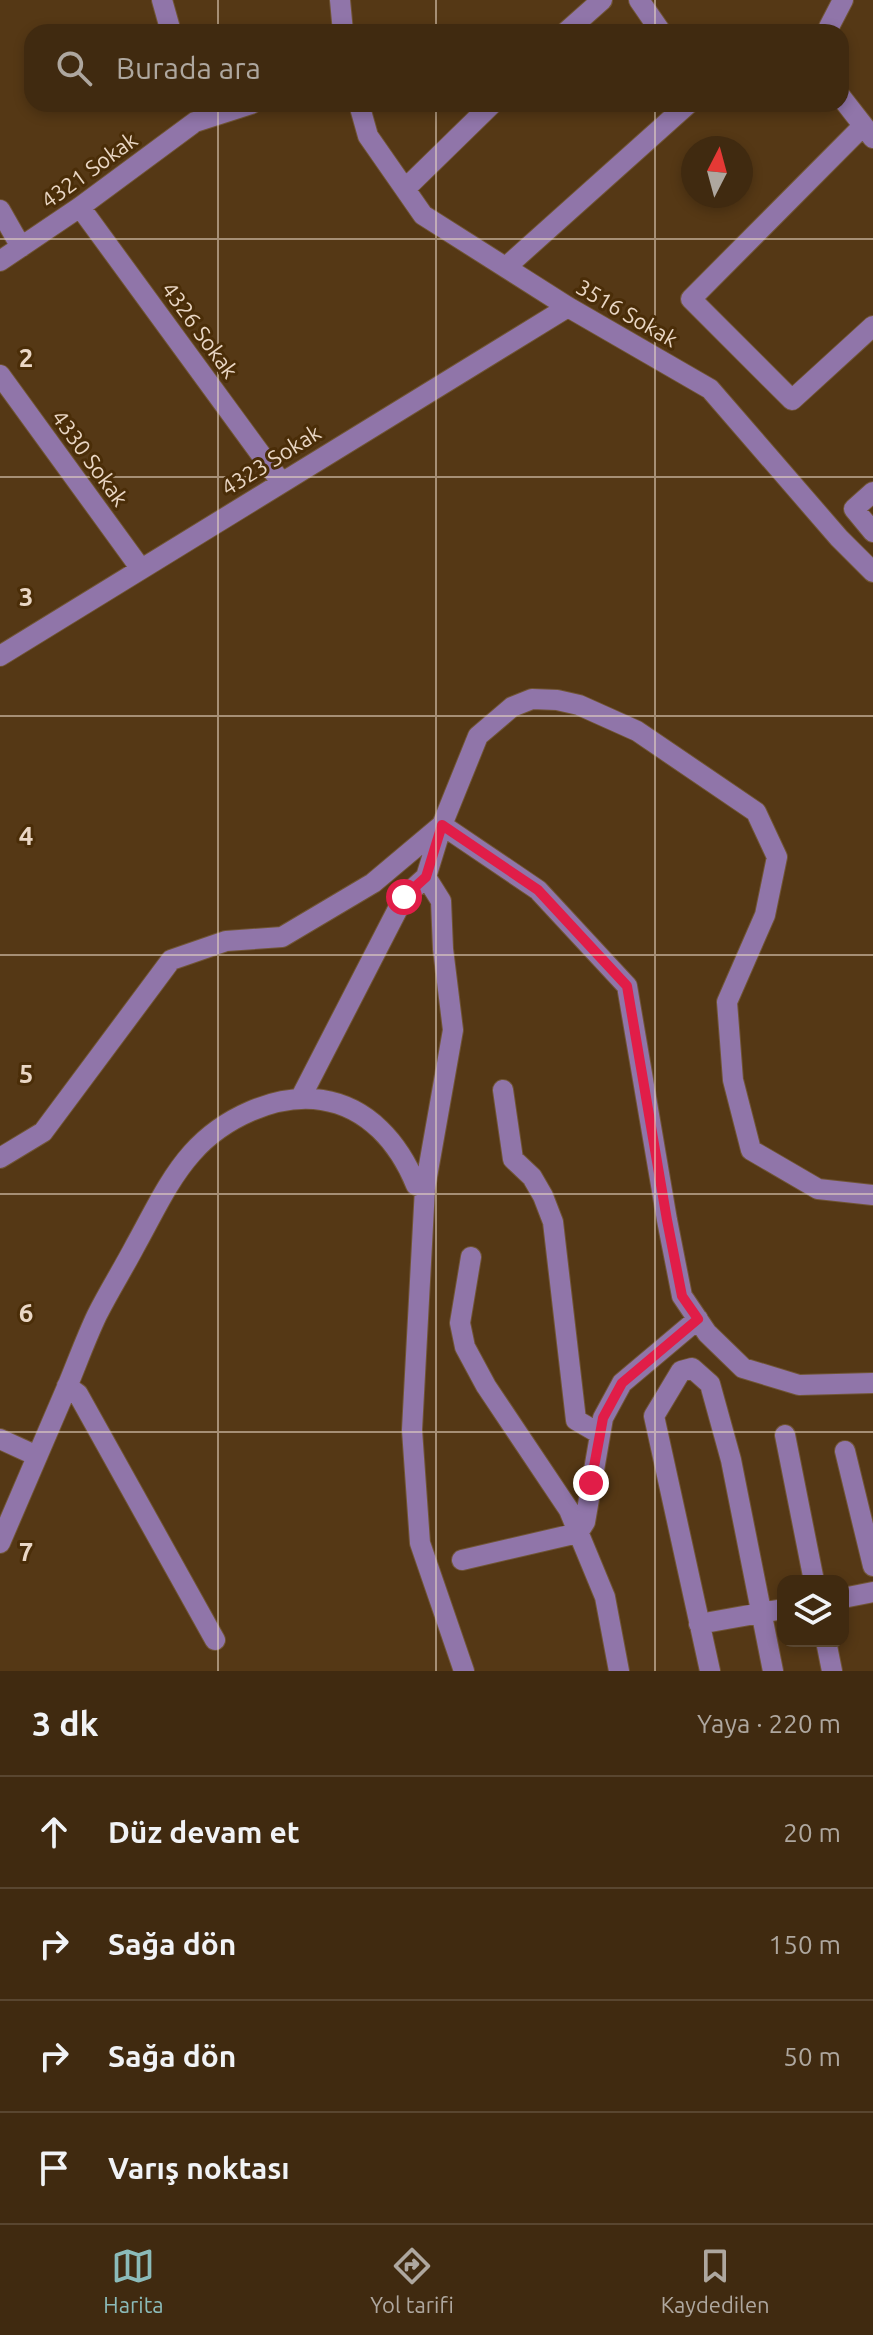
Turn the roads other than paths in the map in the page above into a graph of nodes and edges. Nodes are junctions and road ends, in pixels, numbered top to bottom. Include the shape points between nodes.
1 (162, 0) edge
2 (340, 0) edge
3 (602, 0) edge
4 (639, 0) edge
5 (843, 0) edge
6 (169, 24) edge
7 (342, 24) edge
8 (575, 24) edge
9 (656, 24) edge
10 (829, 24) edge
11 (849, 107) edge
12 (361, 112) edge
13 (484, 112) edge
14 (679, 112) edge
15 (193, 113) edge
16 (868, 132) edge
17 (405, 189) junction
18 (80, 207) junction
19 (0, 210) edge
20 (21, 247) junction
21 (0, 261) edge
22 (506, 267) junction
23 (568, 307) junction
24 (873, 326) edge
25 (0, 375) edge
26 (281, 482) junction
27 (873, 492) edge
28 (873, 532) edge
29 (141, 569) junction
30 (873, 572) edge
31 (0, 656) edge
32 (442, 825) junction
33 (426, 877) junction
34 (503, 1090) dead end
35 (300, 1099) junction
36 (0, 1158) edge
37 (425, 1188) junction
38 (873, 1195) edge
39 (471, 1257) dead end
40 (698, 1319) junction
41 (873, 1383) edge
42 (67, 1386) junction
43 (600, 1434) junction
44 (785, 1435) dead end
45 (0, 1439) edge
46 (845, 1451) dead end
47 (37, 1456) junction
48 (578, 1533) junction
49 (0, 1543) edge
50 (462, 1560) dead end
51 (873, 1566) edge
52 (813, 1575) edge
53 (873, 1592) edge
54 (849, 1597) edge
55 (777, 1610) edge
56 (761, 1613) junction
57 (699, 1624) junction
58 (215, 1640) dead end
59 (827, 1647) edge
60 (464, 1671) edge
61 (619, 1671) edge
62 (710, 1671) edge
63 (773, 1671) edge
64 (832, 1671) edge

1 - 6 street
2 - 7 street
3 - 8 street
4 - 9 street
5 - 10 street
11 - 16 street
12 - 17 street, 3516 Sokak via 368,136
13 - 17 street
14 - 22 street
15 - 18 street, 4321 Sokak
16 - 24 street via 691,299 792,400
17 - 22 street, 3516 Sokak via 423,215
18 - 20 street, 4321 Sokak
18 - 26 street, 4326 Sokak
19 - 20 street
20 - 21 street, 4321 Sokak
22 - 23 street, 3516 Sokak
23 - 26 street, 4323 Sokak
23 - 30 street, 3516 Sokak via 710,389
25 - 29 street, 4330 Sokak
26 - 29 street, 4323 Sokak
27 - 28 street via 854,509
29 - 31 street, 4323 Sokak
32 - 33 street
32 - 36 street via 373,883 282,937 226,941 171,960 43,1132
32 - 38 street via 478,736 512,707 532,699 579,705 637,731 756,812 777,857 765,915 727,1002 733,1080 751,1150 818,1189
32 - 40 street via 538,890 627,986 682,1296
33 - 35 street via 404,897
33 - 37 street via 441,901 453,1030
34 - 43 street via 513,1159 532,1177 553,1222 576,1420
35 - 37 street via 334,1102 377,1124 416,1185
35 - 42 street via 228,1123 180,1168 97,1316
37 - 60 street via 412,1430 420,1543
39 - 48 street via 460,1323 465,1347 569,1510
40 - 41 street via 743,1368 799,1385
40 - 43 street via 622,1383
42 - 47 street
42 - 58 street via 78,1394
43 - 48 street via 585,1522
44 - 52 street
45 - 47 street
46 - 51 street
47 - 49 street
48 - 50 street
48 - 61 street via 605,1597
53 - 54 street
55 - 56 street
56 - 57 street
56 - 57 street via 710,1384 692,1368 681,1371 654,1416
56 - 63 street
57 - 62 street
59 - 64 street

